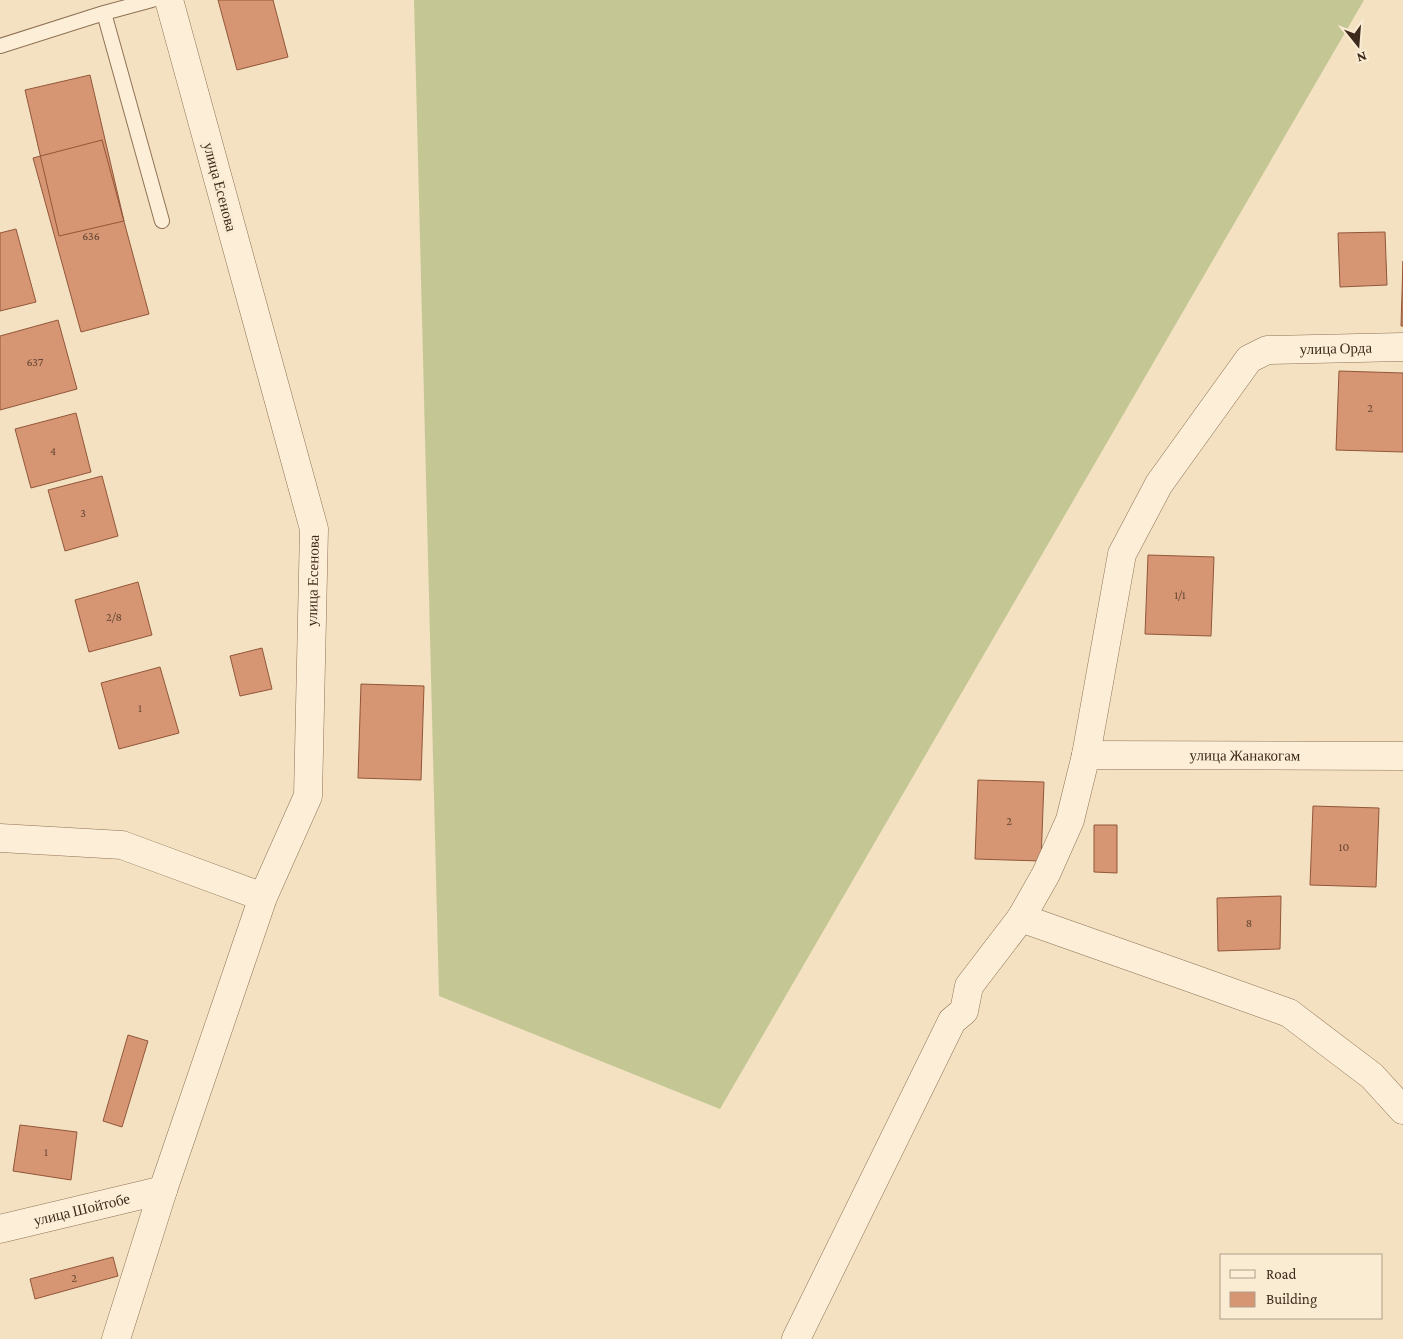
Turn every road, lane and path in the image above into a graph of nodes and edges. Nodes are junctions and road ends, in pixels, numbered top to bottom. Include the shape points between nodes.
1 (152, 0) edge
2 (169, 0) edge
3 (104, 13) junction
4 (0, 46) edge
5 (162, 221) dead end
6 (1403, 347) edge
7 (1086, 755) junction
8 (1403, 756) edge
9 (0, 838) edge
10 (263, 897) junction
11 (1021, 918) junction
12 (1403, 1110) edge
13 (163, 1190) junction
14 (0, 1229) edge
15 (116, 1339) edge
16 (796, 1339) edge

1 - 3 lane
2 - 10 street, улица Есенова via 314,529 308,796
3 - 4 lane
3 - 5 lane
6 - 7 street, улица Орда via 1267,350 1249,359 1158,484 1122,554
7 - 8 street, улица Жанакогам
7 - 11 street via 1070,820 1046,874
9 - 10 street via 122,845
10 - 13 street, улица Есенова
11 - 12 street via 1289,1013 1372,1076
11 - 16 street via 969,986 964,1011 952,1021
13 - 14 street, улица Шойтобе
13 - 15 street, улица Есенова

